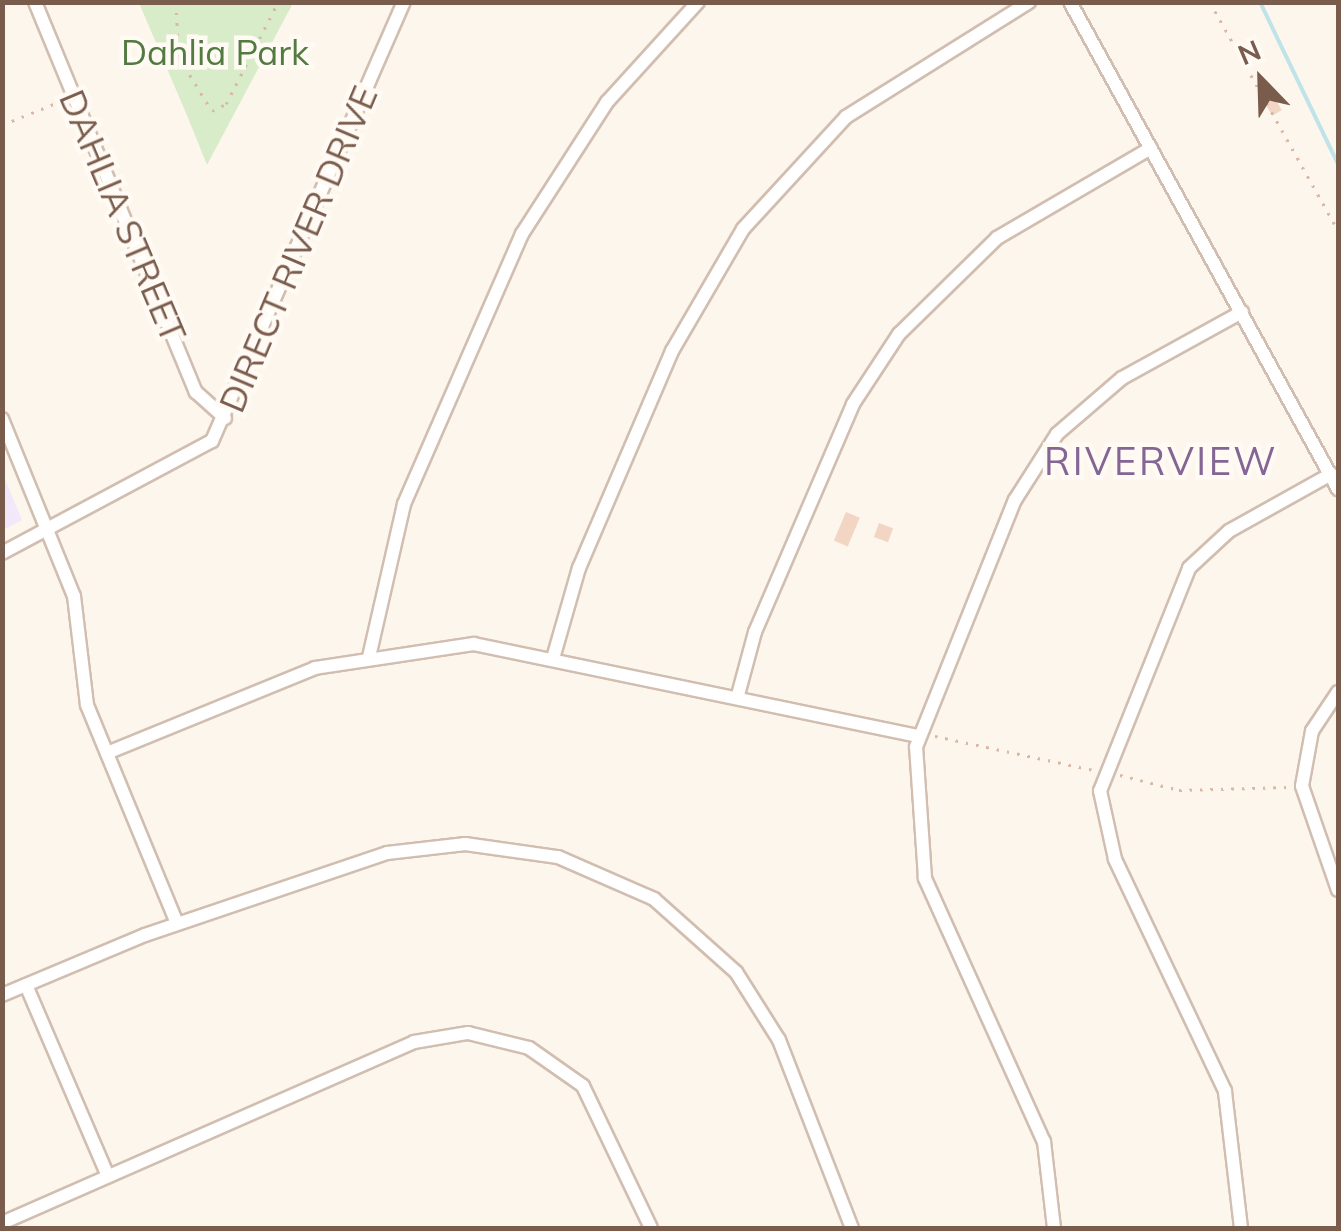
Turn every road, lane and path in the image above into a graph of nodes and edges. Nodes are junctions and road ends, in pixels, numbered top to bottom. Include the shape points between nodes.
1 (34, 2) edge
2 (176, 2) edge
3 (278, 2) edge
4 (404, 2) edge
5 (698, 2) edge
6 (1028, 2) edge
7 (1070, 2) edge
8 (1210, 2) edge
9 (73, 97) junction
10 (2, 126) edge
11 (1151, 148) junction
12 (1338, 230) edge
13 (1242, 312) junction
14 (225, 418) junction
15 (2, 419) edge
16 (1330, 474) junction
17 (1338, 489) edge
18 (48, 530) junction
19 (2, 553) edge
20 (554, 655) junction
21 (370, 657) junction
22 (1338, 692) edge
23 (738, 695) junction
24 (924, 735) junction
25 (107, 753) junction
26 (1094, 770) dead end
27 (1111, 773) dead end
28 (1292, 787) dead end
29 (1338, 890) edge
30 (177, 923) junction
31 (26, 985) junction
32 (3, 994) edge
33 (108, 1176) junction
34 (2, 1223) edge
35 (651, 1228) edge
36 (852, 1228) edge
37 (1054, 1228) edge
38 (1241, 1228) edge

1 - 9 street, DAHLIA STREET
2 - 3 path via 180,57 212,111 226,104
4 - 14 street, DIRECT RIVER DRIVE
5 - 21 street via 607,102 522,234 399,519
6 - 20 street via 846,117 743,229 672,351 578,568
7 - 11 street
8 - 12 path
9 - 10 path
9 - 14 street, DAHLIA STREET via 196,392
11 - 13 street
11 - 23 street via 997,238 899,334 854,404 755,632
13 - 16 street
13 - 24 street via 1122,378 1057,434 1015,500
14 - 18 street, DIRECT RIVER DRIVE via 201,450
15 - 18 street
16 - 17 street
16 - 38 street via 1229,531 1190,568 1100,791 1115,859 1225,1092
18 - 19 street, DIRECT RIVER DRIVE
18 - 25 street via 74,596 83,689
20 - 21 street via 474,644
20 - 23 street
21 - 25 street via 298,673
22 - 29 street via 1312,732 1302,786
23 - 24 street
24 - 26 path
24 - 37 street via 920,861 1044,1142
25 - 30 street
27 - 28 path via 1179,790
30 - 31 street
30 - 36 street via 426,847 524,849 618,879 694,929 760,1007
31 - 32 street
31 - 33 street
33 - 34 street
33 - 35 street via 414,1042 468,1033 529,1048 582,1086

